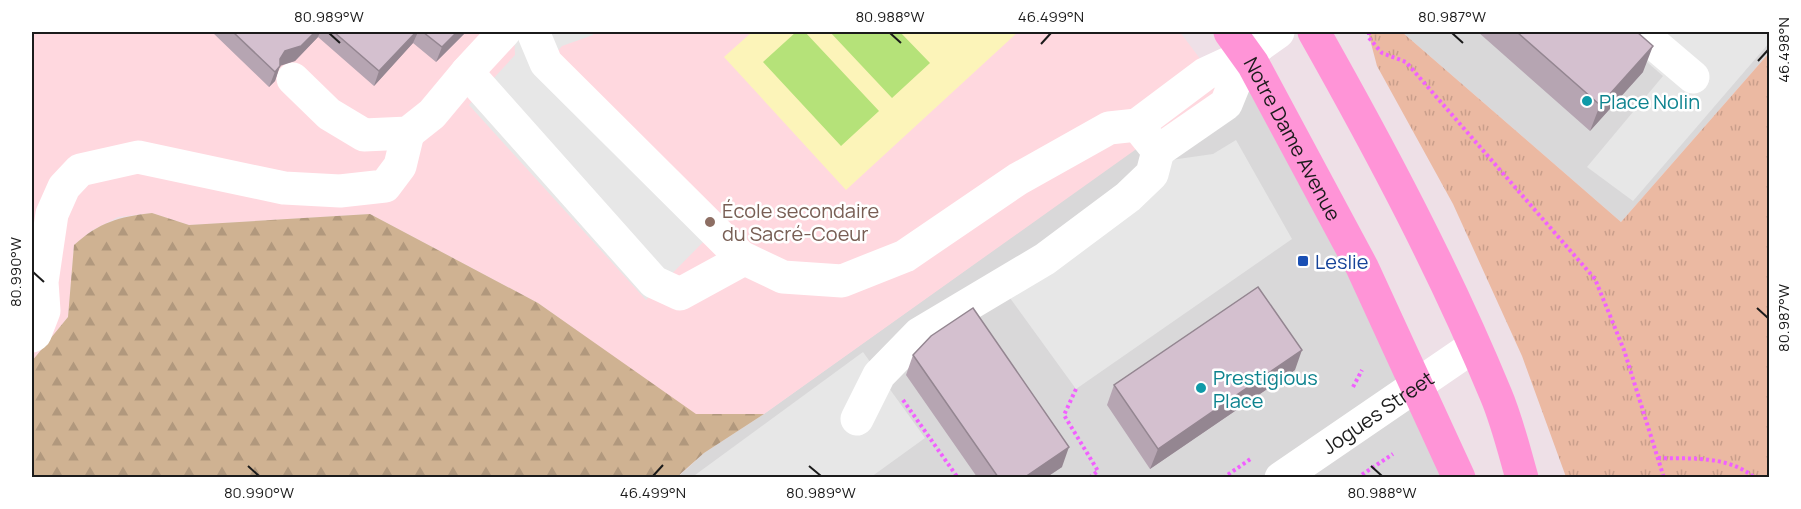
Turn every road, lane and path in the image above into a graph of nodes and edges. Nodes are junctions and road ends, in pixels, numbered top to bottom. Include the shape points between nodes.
1 (504, 32) edge
2 (533, 32) edge
3 (1278, 32) edge
4 (1314, 32) edge
5 (1369, 32) edge
6 (1640, 32) edge
7 (1238, 43) edge
8 (467, 72) junction
9 (1693, 77) dead end
10 (293, 79) dead end
11 (1137, 125) junction
12 (408, 133) junction
13 (1158, 151) junction
14 (744, 259) junction
15 (32, 336) edge
16 (1474, 346) junction
17 (883, 371) junction
18 (1416, 387) junction
19 (1076, 389) dead end
20 (856, 419) dead end
21 (1393, 454) dead end
22 (1658, 458) junction
23 (957, 477) edge
24 (1089, 477) edge
25 (1281, 477) edge
26 (1357, 477) edge
27 (1459, 477) edge
28 (1522, 477) edge
29 (1664, 477) edge
30 (1755, 477) edge

1 - 8 street
2 - 14 street via 546,63
3 - 7 street
4 - 16 main road via 1413,215
5 - 22 path via 1369,38 1382,53 1406,62 1595,279 1624,350
6 - 9 street
7 - 11 street via 1205,74
7 - 13 street via 1226,104
7 - 18 main road, Notre Dame Avenue via 1362,267
8 - 12 street via 432,114
8 - 14 street via 654,282 680,294
10 - 12 street via 329,114 364,135
11 - 13 street
11 - 14 street via 1110,128 1018,179 905,256 842,281 783,277
12 - 15 street via 400,166 385,186 340,191 284,188 138,157 80,170 64,187 52,214 42,282 44,311
13 - 17 street via 1152,174 1128,197 1045,259 919,334
16 - 18 street, Jogues Street
16 - 28 main road via 1497,397
17 - 20 street
17 - 23 path
18 - 25 street, Jogues Street
18 - 27 main road, Notre Dame Avenue
19 - 24 path via 1064,415 1098,471
21 - 26 path
22 - 29 path
22 - 30 path via 1715,459 1745,469

